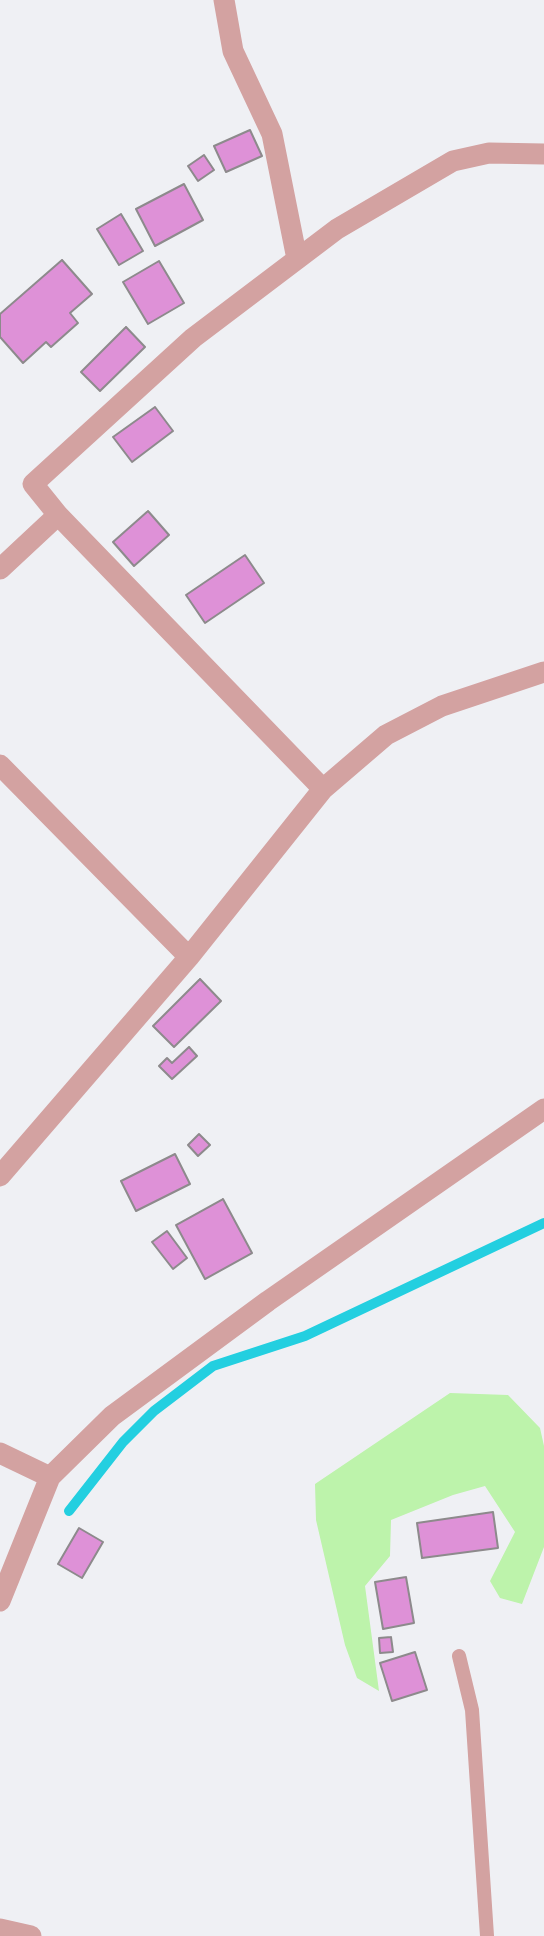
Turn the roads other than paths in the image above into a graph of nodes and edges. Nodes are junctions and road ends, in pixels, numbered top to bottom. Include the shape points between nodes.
1 (224, 0) edge
2 (544, 154) edge
3 (297, 259) junction
4 (58, 514) junction
5 (0, 569) edge
6 (544, 672) edge
7 (0, 765) edge
8 (323, 789) junction
9 (189, 957) junction
10 (544, 1109) edge
11 (0, 1175) edge
12 (0, 1453) edge
13 (50, 1477) junction
14 (0, 1601) edge
15 (459, 1656) dead end
16 (0, 1929) edge
17 (32, 1936) edge
18 (487, 1936) edge

1 - 3 street via 233,51 272,134
2 - 3 street via 489,153 453,161 337,229
3 - 4 street via 193,338 33,484
4 - 5 street
4 - 8 street
6 - 8 street via 442,706 386,735
7 - 9 street
8 - 9 street
9 - 11 street
10 - 13 street via 112,1416
12 - 13 street
13 - 14 street
15 - 18 lane via 472,1710
16 - 17 street

